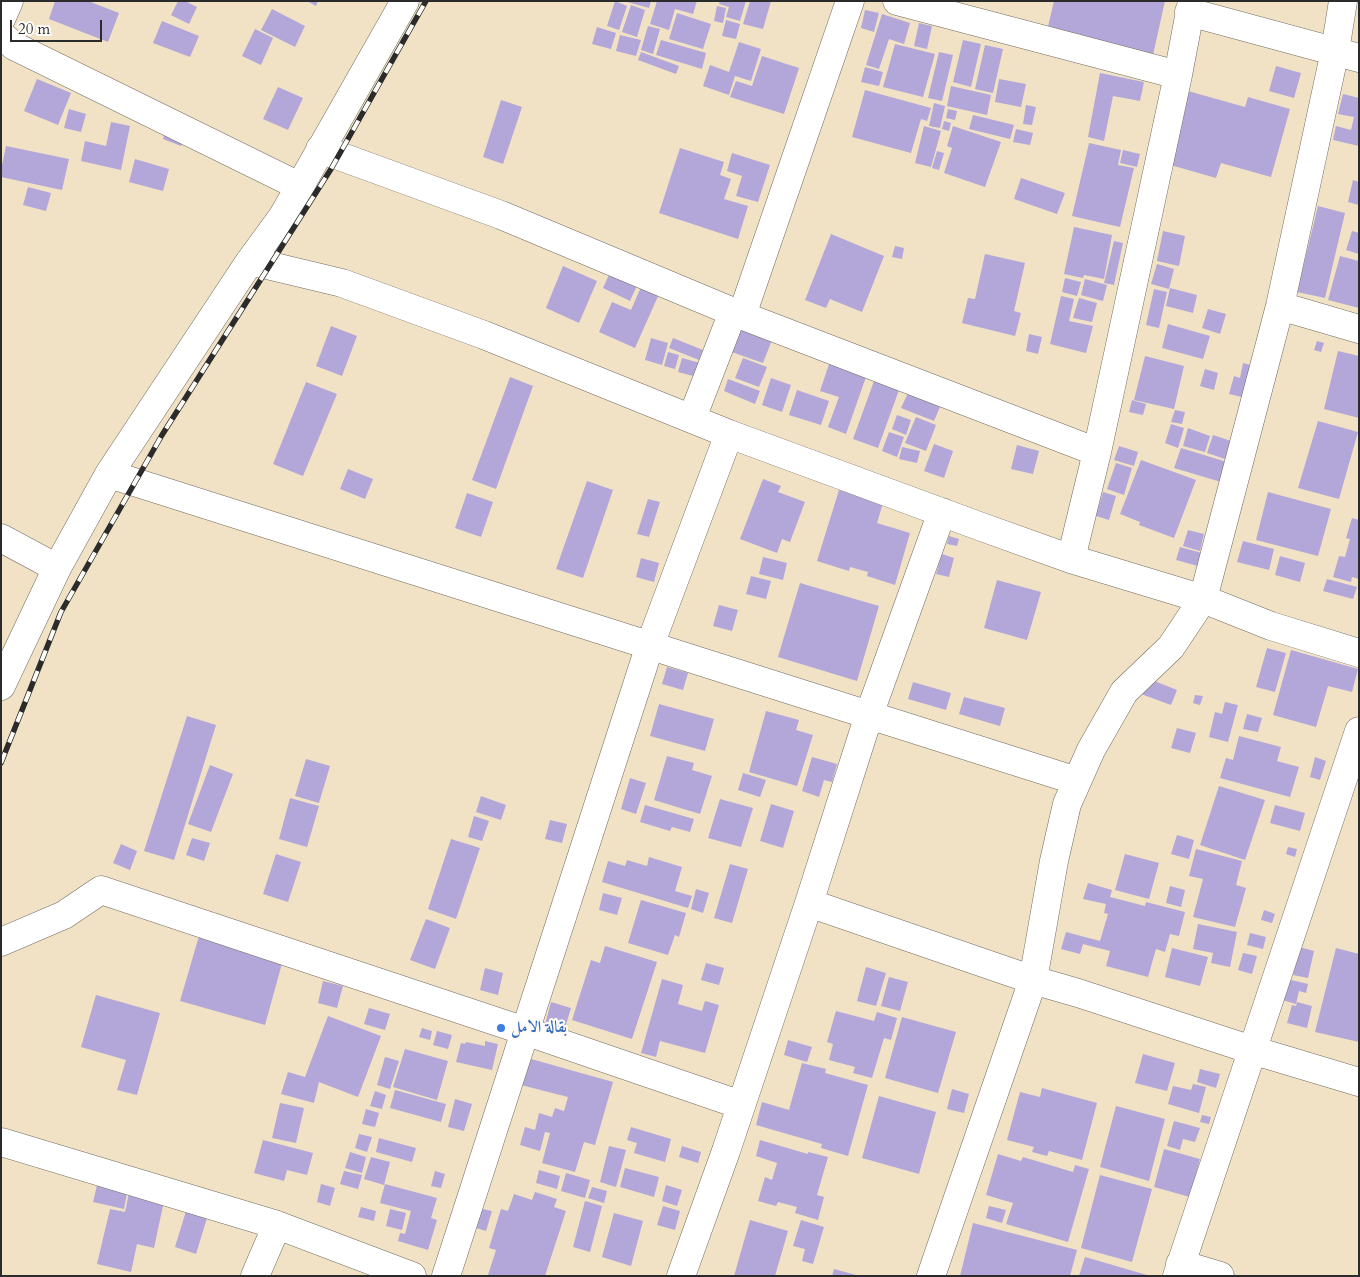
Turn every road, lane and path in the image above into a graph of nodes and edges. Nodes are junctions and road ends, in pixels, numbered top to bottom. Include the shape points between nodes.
1 (9, 1) edge
2 (405, 1) edge
3 (850, 1) edge
4 (898, 1) edge
5 (1343, 1) edge
6 (1190, 6) edge
7 (1, 19) edge
8 (1, 36) edge
9 (1347, 54) edge
10 (1178, 75) junction
11 (320, 149) junction
12 (299, 186) junction
13 (250, 261) junction
14 (1280, 306) junction
15 (738, 314) junction
16 (1359, 329) edge
17 (692, 418) junction
18 (729, 434) junction
19 (1096, 452) junction
20 (109, 474) junction
21 (942, 512) junction
22 (1, 538) edge
23 (1070, 559) junction
24 (56, 568) junction
25 (1203, 599) junction
26 (650, 645) junction
27 (1359, 652) edge
28 (1, 686) edge
29 (869, 715) junction
30 (1359, 731) edge
31 (1077, 781) junction
32 (809, 903) junction
33 (1, 942) edge
34 (1033, 980) junction
35 (525, 1031) junction
36 (1252, 1050) junction
37 (1359, 1082) edge
38 (741, 1105) junction
39 (1, 1142) edge
40 (277, 1225) junction
41 (1179, 1270) edge
42 (255, 1276) edge
43 (412, 1276) edge
44 (446, 1276) edge
45 (681, 1276) edge
46 (931, 1276) edge
47 (1220, 1276) edge

1 - 7 street
2 - 11 street
3 - 15 street
4 - 10 street
5 - 9 street
6 - 9 street
6 - 10 street
8 - 12 street via 14,46
9 - 14 street
10 - 19 street
11 - 12 street
11 - 15 street via 501,215
12 - 13 street via 283,216
13 - 17 street via 342,283 484,335
13 - 20 street
14 - 16 street
14 - 25 street
15 - 17 street
15 - 19 street
17 - 18 street
18 - 21 street
18 - 26 street
19 - 23 street
20 - 24 street
20 - 26 street
21 - 23 street
21 - 29 street
22 - 24 street
23 - 25 street
24 - 28 street
25 - 27 street via 1271,626
25 - 31 street via 1171,647 1124,692
26 - 29 street
26 - 35 street
29 - 31 street
29 - 32 street
30 - 36 street
31 - 34 street via 1067,804 1056,851
32 - 34 street
32 - 38 street
33 - 35 street via 64,915 101,890
34 - 36 street
34 - 46 street
35 - 38 street
35 - 44 street
36 - 37 street
36 - 41 street
38 - 45 street
39 - 40 street
40 - 42 street
40 - 43 street
41 - 47 street

